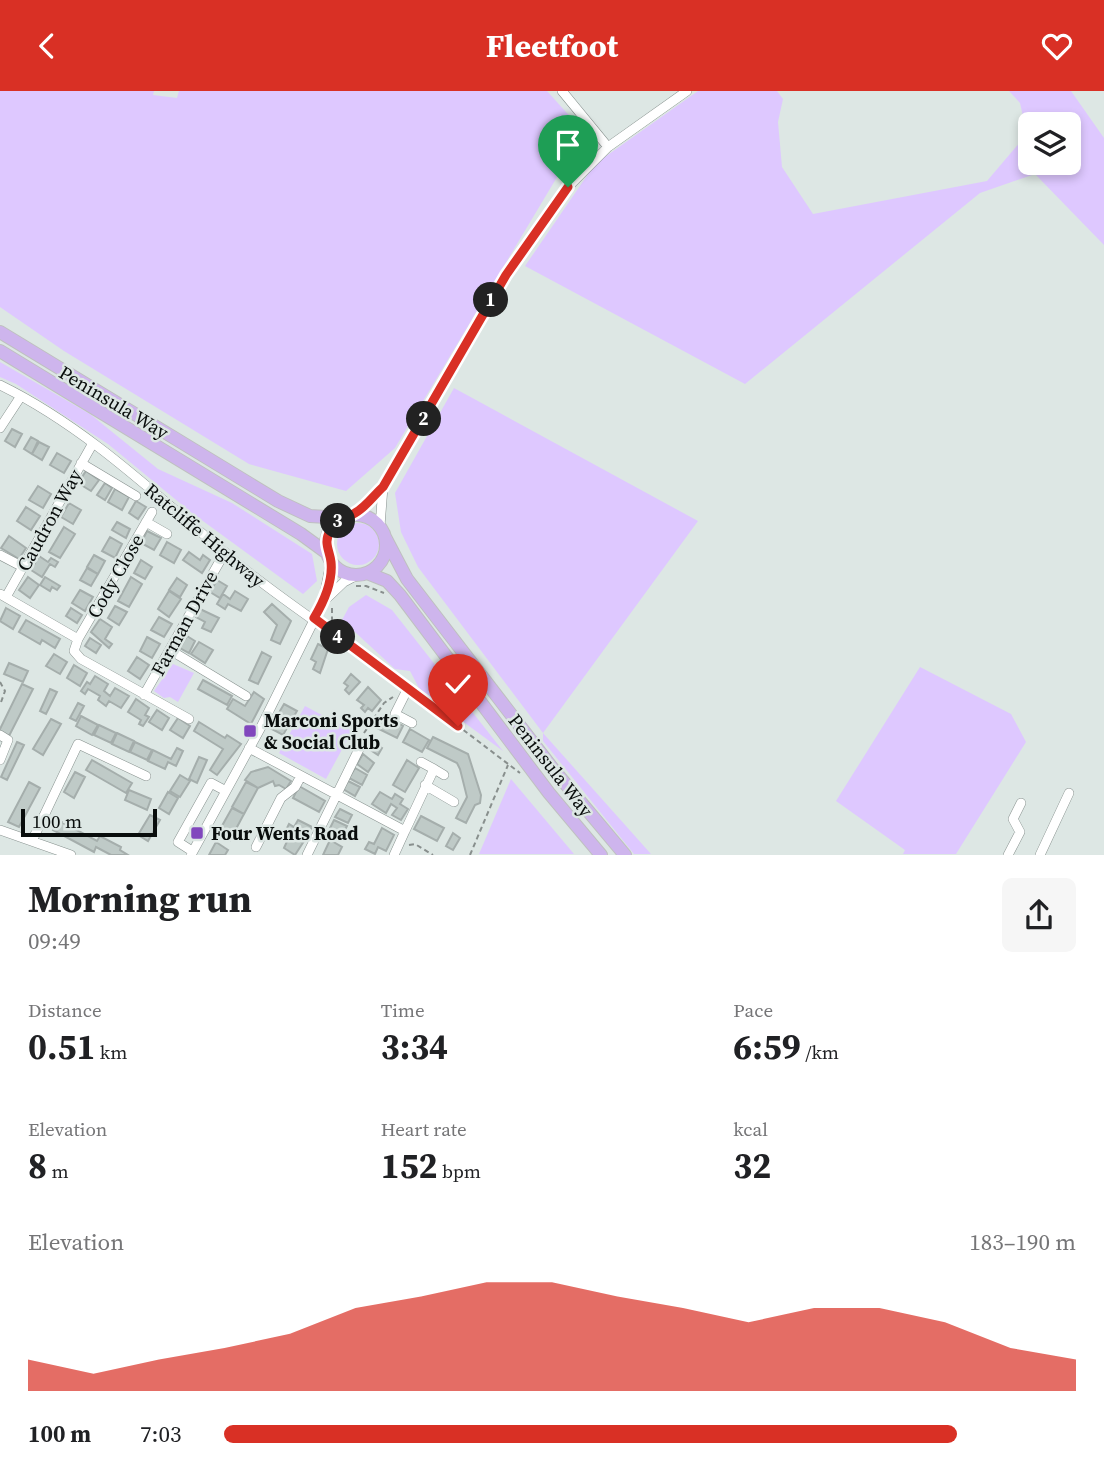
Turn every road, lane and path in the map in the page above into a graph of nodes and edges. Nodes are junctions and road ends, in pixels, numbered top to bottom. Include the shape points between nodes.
1 (562, 91) edge
2 (687, 91) edge
3 (608, 147) junction
4 (0, 332) edge
5 (0, 351) edge
6 (0, 385) edge
7 (21, 395) junction
8 (0, 428) edge
9 (93, 443) junction
10 (81, 463) junction
11 (383, 487) junction
12 (136, 496) dead end
13 (152, 512) dead end
14 (349, 516) junction
15 (146, 522) junction
16 (382, 531) junction
17 (167, 534) dead end
18 (225, 552) junction
19 (0, 555) edge
20 (329, 557) junction
21 (23, 567) junction
22 (363, 574) junction
23 (352, 587) dead end
24 (3, 595) edge
25 (388, 596) dead end
26 (323, 602) junction
27 (334, 602) dead end
28 (314, 618) junction
29 (328, 630) junction
30 (78, 639) junction
31 (170, 650) junction
32 (0, 682) edge
33 (408, 688) junction
34 (144, 695) junction
35 (246, 696) dead end
36 (0, 705) edge
37 (189, 719) dead end
38 (412, 723) dead end
39 (0, 735) edge
40 (362, 743) joint
41 (249, 748) junction
42 (0, 760) edge
43 (421, 762) dead end
44 (514, 762) dead end
45 (509, 764) junction
46 (434, 769) junction
47 (444, 775) dead end
48 (146, 776) dead end
49 (301, 776) junction
50 (425, 785) junction
51 (226, 791) junction
52 (1069, 793) dead end
53 (335, 795) junction
54 (454, 802) dead end
55 (1021, 803) dead end
56 (0, 830) edge
57 (405, 831) junction
58 (32, 841) junction
59 (400, 843) junction
60 (256, 847) dead end
61 (192, 853) edge
62 (71, 855) edge
63 (307, 855) edge
64 (394, 855) edge
65 (433, 855) edge
66 (470, 855) edge
67 (601, 855) edge
68 (625, 855) edge
69 (1008, 855) edge
70 (1040, 855) edge

1 - 3 street
2 - 3 street
3 - 11 street via 568,187 511,266
4 - 14 main road, Peninsula Way via 278,501 310,516
5 - 20 main road, Peninsula Way via 301,534
6 - 7 street, Ratcliffe Highway
7 - 8 street
7 - 9 street, Ratcliffe Highway
9 - 10 street, Caudron Way
9 - 18 street, Ratcliffe Highway
10 - 12 street
10 - 21 street, Caudron Way
11 - 14 street
11 - 16 street
13 - 15 street, Cody Close
14 - 16 main road via 366,516
14 - 20 main road via 331,529
15 - 17 street
15 - 30 street, Cody Close
16 - 22 main road via 382,560
16 - 68 main road, Peninsula Way via 407,579
18 - 28 street, Ratcliffe Highway
18 - 31 street, Farman Drive
19 - 21 street
20 - 22 main road via 341,571
20 - 26 street
21 - 24 street, Caudron Way
22 - 26 street via 345,581
22 - 67 main road, Peninsula Way via 387,581 400,595
23 - 25 path via 366,586
24 - 30 street
26 - 28 street
27 - 29 path
28 - 29 street, Ratcliffe Highway
28 - 41 street
29 - 33 street, Ratcliffe Highway
30 - 34 street via 74,651 81,659
31 - 34 street, Farman Drive
31 - 35 street
32 - 36 path via 5,691
33 - 38 street via 395,714
33 - 40 path via 384,703
33 - 45 path
34 - 37 street
39 - 42 street via 8,740
40 - 53 street
41 - 49 street
41 - 51 street
43 - 46 street
44 - 45 path via 526,779
45 - 66 path
46 - 47 street
46 - 50 street
48 - 58 street via 78,744
49 - 53 street
49 - 60 street via 281,798
50 - 54 street
50 - 57 street
51 - 61 street
51 - 61 street via 211,783 178,842
52 - 70 street
53 - 57 street
53 - 63 street
55 - 69 street via 1013,819 1020,832
56 - 58 street
57 - 59 street
58 - 62 street
59 - 64 street
59 - 65 path via 415,844

